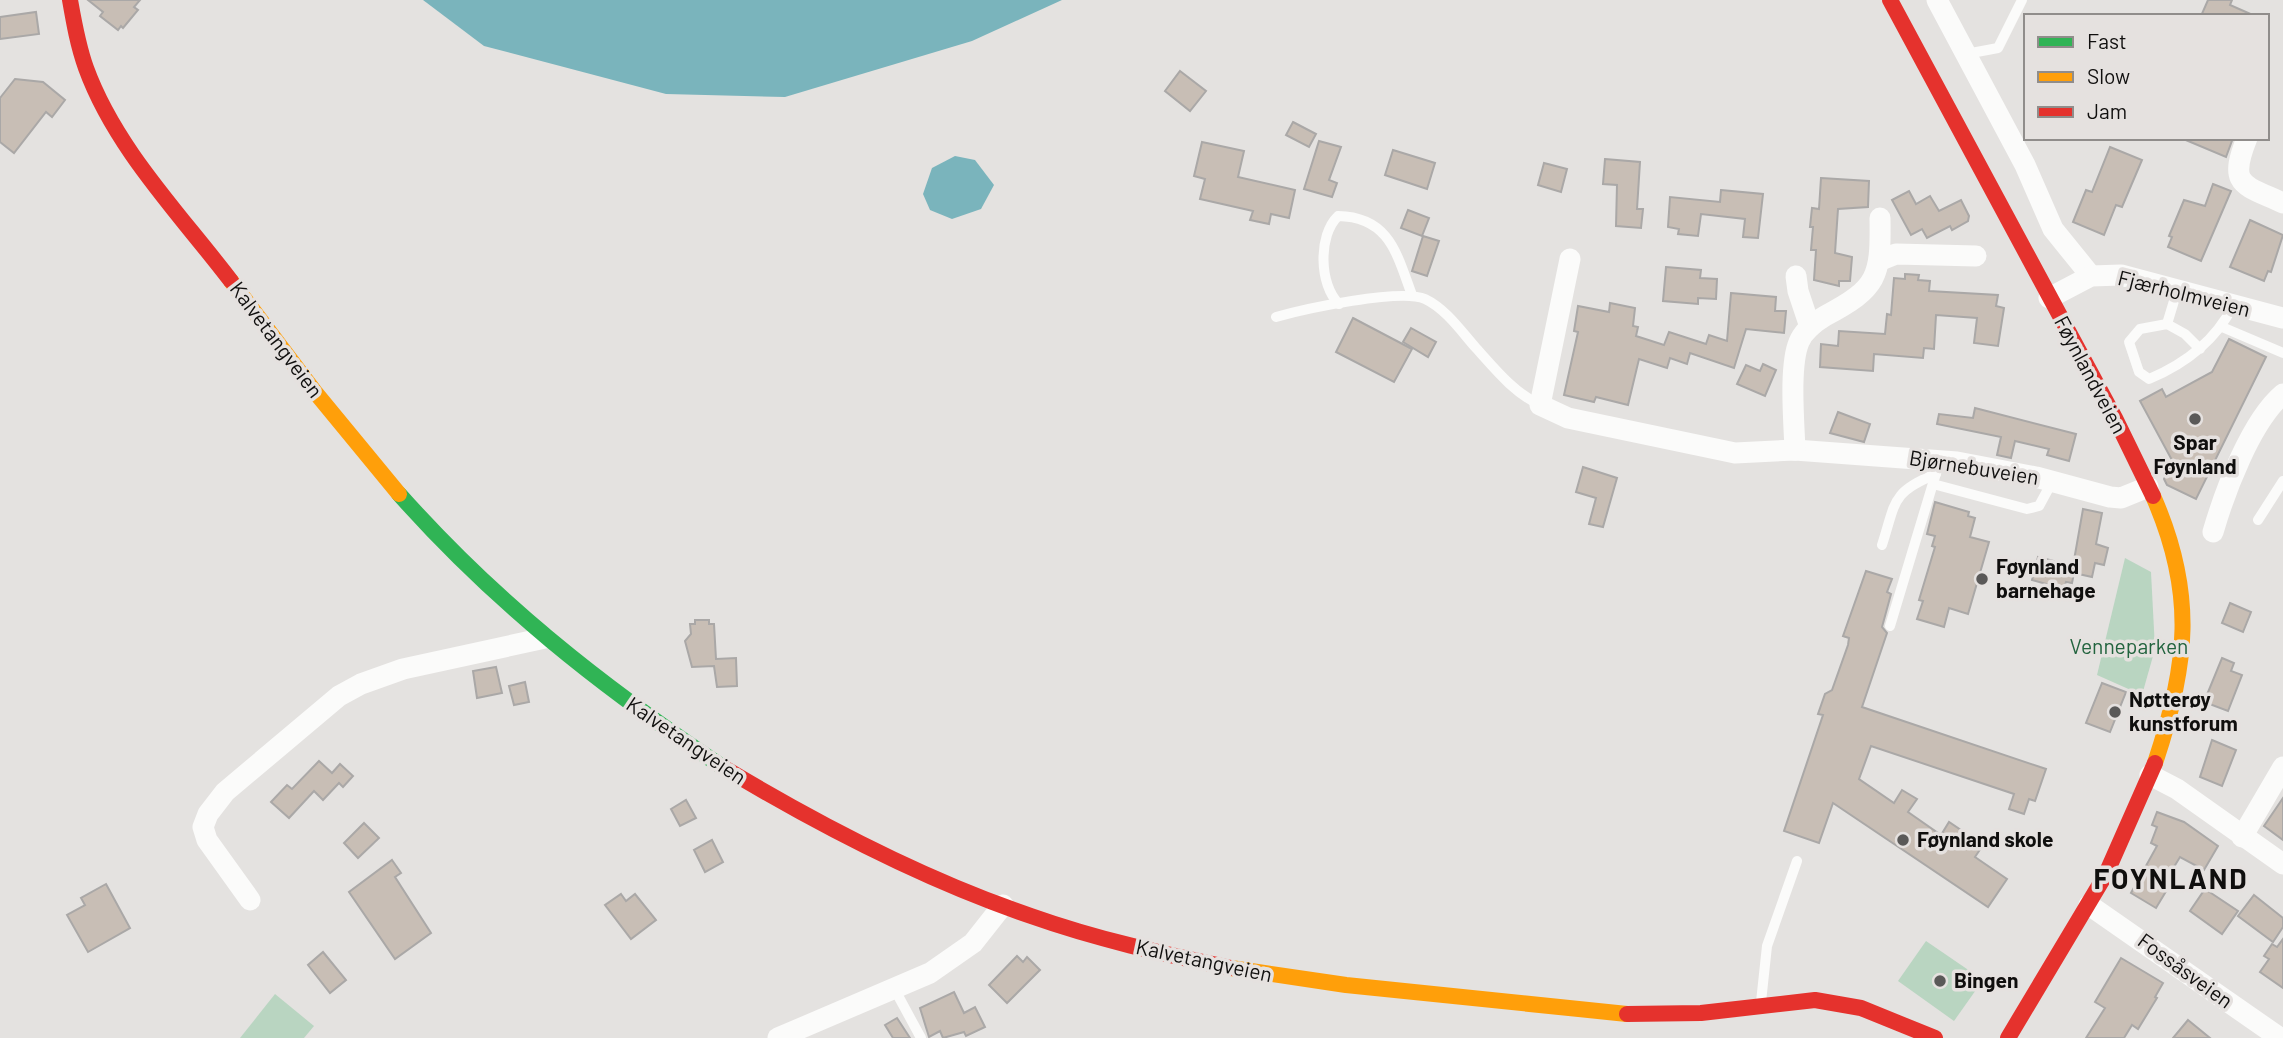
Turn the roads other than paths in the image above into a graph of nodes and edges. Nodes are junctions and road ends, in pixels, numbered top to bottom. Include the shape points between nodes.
1 (70, 0) edge
2 (1890, 0) edge
3 (1937, 0) edge
4 (2022, 0) edge
5 (2022, 14) edge
6 (1966, 54) junction
7 (2247, 140) edge
8 (2283, 203) edge
9 (1880, 218) dead end
10 (1976, 256) dead end
11 (1570, 259) dead end
12 (1881, 260) junction
13 (1797, 275) dead end
14 (2091, 276) junction
15 (2177, 291) junction
16 (1412, 295) junction
17 (2049, 298) junction
18 (1339, 304) junction
19 (2233, 306) junction
20 (1276, 317) dead end
21 (2283, 318) edge
22 (2167, 324) junction
23 (1810, 327) junction
24 (2222, 327) junction
25 (2200, 349) junction
26 (2283, 353) edge
27 (2283, 394) edge
28 (1539, 405) junction
29 (1795, 450) junction
30 (1936, 473) junction
31 (2283, 481) edge
32 (2052, 482) junction
33 (2148, 487) junction
34 (2258, 520) dead end
35 (2213, 532) dead end
36 (1882, 545) dead end
37 (1890, 626) dead end
38 (545, 638) junction
39 (2283, 767) edge
40 (2150, 775) junction
41 (2242, 837) junction
42 (1797, 861) dead end
43 (2283, 864) edge
44 (250, 900) dead end
45 (1003, 905) junction
46 (2089, 905) junction
47 (895, 990) junction
48 (1761, 1005) junction
49 (778, 1038) edge
50 (920, 1038) edge
51 (1935, 1038) edge
52 (2008, 1038) edge
53 (2280, 1038) edge

1 - 38 street, Kalvetangveien via 87,72 130,145 358,447 461,561
2 - 17 street, Føynlandveien
3 - 6 street
4 - 5 lane
5 - 6 lane via 1998,48
6 - 14 street via 2053,229
7 - 8 street via 2238,163 2240,179
9 - 12 street
10 - 12 street via 1896,254
11 - 28 street
12 - 23 street via 1858,299
13 - 23 street
14 - 15 street, Fjærholmveien via 2121,275
14 - 17 street, Fjærholmveien
15 - 19 street, Fjærholmveien
15 - 22 lane
16 - 18 lane
16 - 18 lane via 1392,242 1364,220 1338,216 1326,232 1325,263 1330,291
16 - 28 lane, Bjørnebuveien via 1444,313 1496,371
17 - 33 street, Føynlandveien
18 - 20 lane
19 - 21 street, Fjærholmveien
19 - 24 lane
22 - 25 lane
22 - 25 lane via 2140,329 2129,342 2145,377 2150,379 2174,367
23 - 29 street via 1799,342 1796,362
24 - 25 lane
24 - 26 lane
27 - 35 street via 2272,403 2252,437
28 - 29 street, Bjørnebuveien via 1568,418 1678,444 1735,453
29 - 30 street, Bjørnebuveien
30 - 32 street, Bjørnebuveien
30 - 32 lane via 2027,509 2039,506
30 - 36 lane via 1899,494
30 - 37 lane
31 - 34 lane
32 - 33 street, Bjørnebuveien via 2121,498
33 - 40 street, Føynlandveien via 2179,567 2184,631 2173,696
38 - 44 street via 380,677 340,696 301,725 215,803 203,827 207,840
38 - 45 street, Kalvetangveien via 648,718 734,775 867,846
39 - 41 street
40 - 41 street
40 - 46 street, Føynlandveien
41 - 43 street
42 - 48 lane via 1765,955
45 - 47 street via 958,956
45 - 48 street, Kalvetangveien via 1149,951 1306,981 1614,1013 1701,1013
46 - 52 street, Føynlandveien
46 - 53 street, Fossåsveien
47 - 49 street
47 - 50 lane
48 - 51 street, Kalvetangveien via 1805,1000 1842,1004

